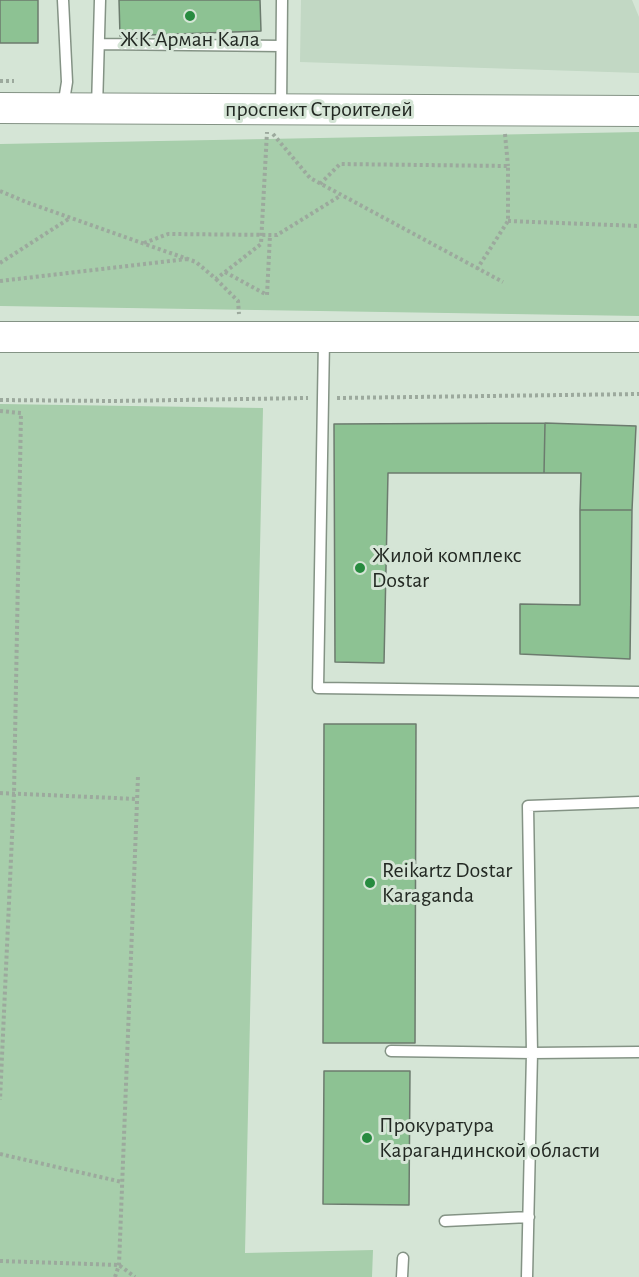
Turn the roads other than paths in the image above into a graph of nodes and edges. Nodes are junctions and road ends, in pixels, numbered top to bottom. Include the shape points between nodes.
1 (63, 0) edge
2 (100, 0) edge
3 (282, 0) edge
4 (99, 44) junction
5 (281, 46) junction
6 (63, 107) junction
7 (0, 108) edge
8 (97, 108) junction
9 (281, 109) junction
10 (639, 111) edge
11 (0, 337) edge
12 (324, 337) junction
13 (639, 337) edge
14 (639, 692) edge
15 (639, 802) edge
16 (391, 1052) dead end
17 (639, 1052) edge
18 (532, 1053) junction
19 (529, 1217) junction
20 (445, 1221) dead end
21 (403, 1258) dead end
22 (402, 1277) edge
23 (527, 1277) edge

1 - 6 lane via 67,82
2 - 4 lane
3 - 5 lane
4 - 5 lane
4 - 8 lane
5 - 9 lane
6 - 7 main road, проспект Строителей
6 - 8 main road, проспект Строителей
8 - 9 main road, проспект Строителей
9 - 10 main road, проспект Строителей
11 - 12 main road
12 - 13 main road
12 - 14 lane via 318,688
15 - 18 lane via 528,806
16 - 18 lane
17 - 18 lane
18 - 19 lane
19 - 20 lane
19 - 23 lane
21 - 22 lane

